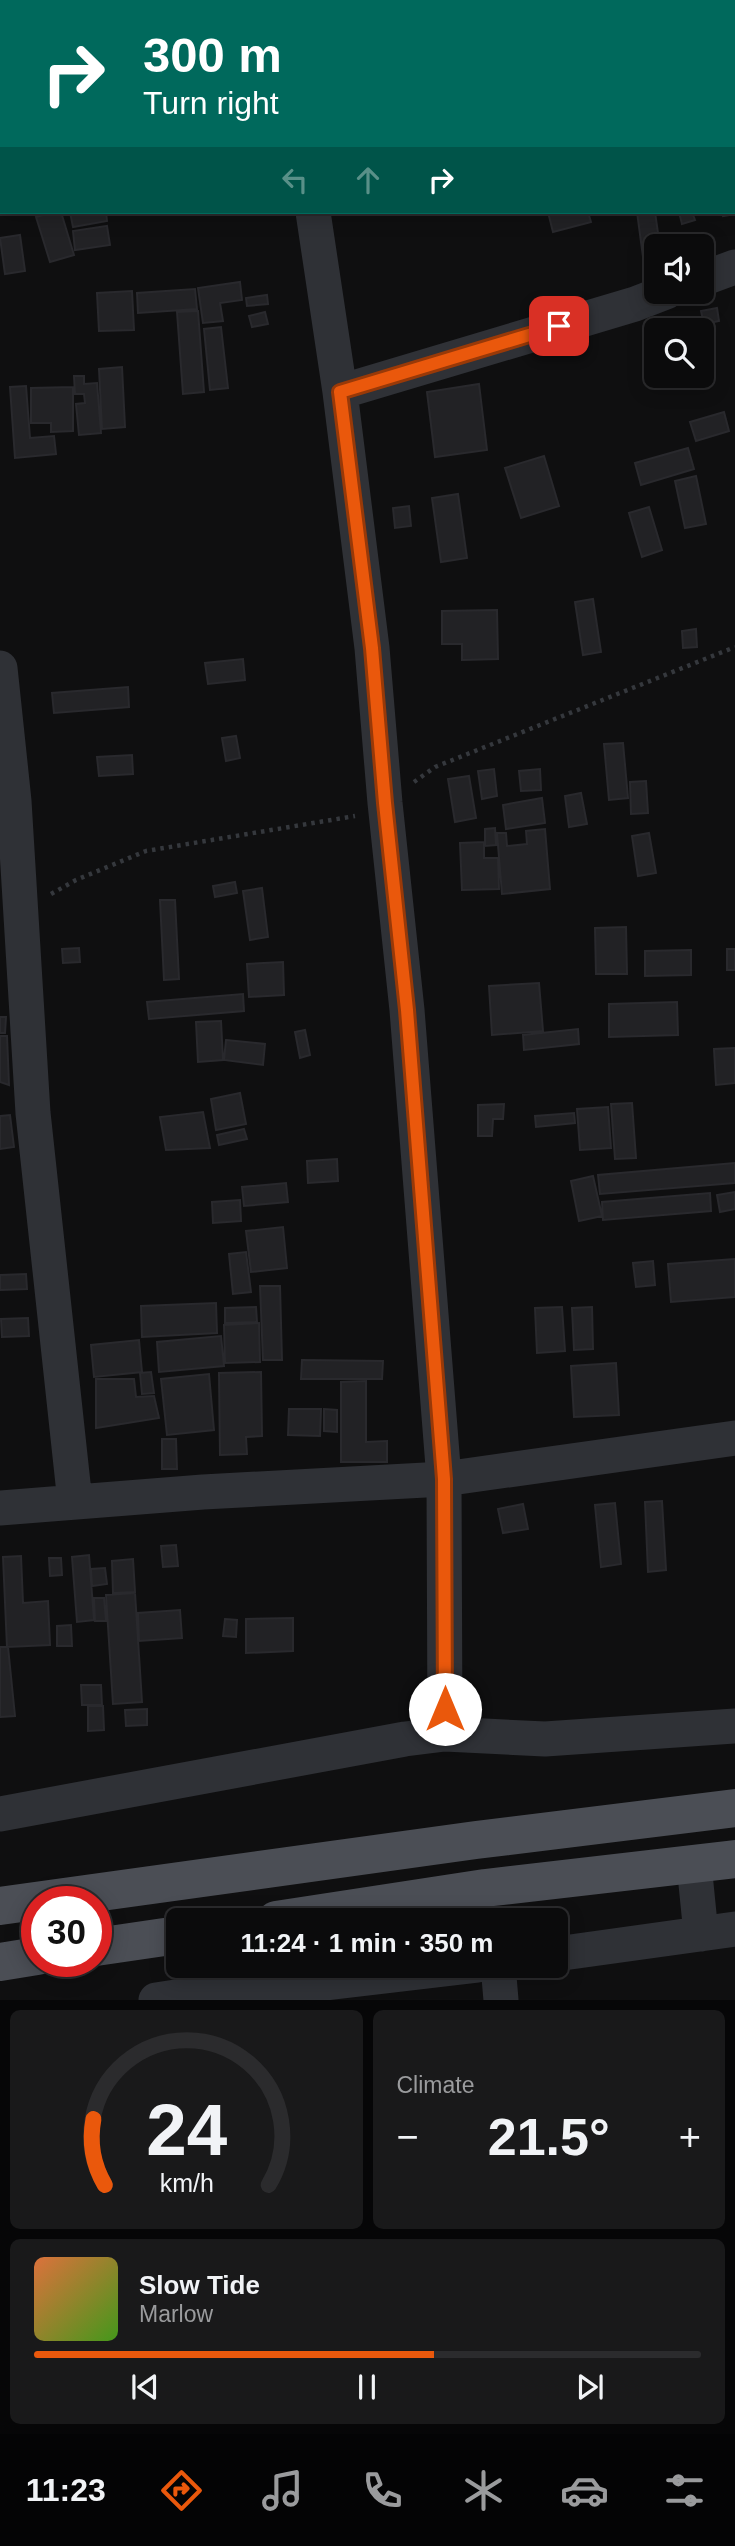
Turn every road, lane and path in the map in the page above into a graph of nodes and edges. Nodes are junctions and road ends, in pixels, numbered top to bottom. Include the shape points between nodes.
1 (313, 214) edge
2 (735, 267) edge
3 (714, 275) edge
4 (644, 301) edge
5 (340, 392) junction
6 (735, 647) edge
7 (0, 667) edge
8 (385, 803) junction
9 (10, 912) edge
10 (735, 1438) edge
11 (444, 1479) junction
12 (75, 1502) junction
13 (0, 1508) edge
14 (735, 1726) edge
15 (445, 1734) junction
16 (735, 1808) edge
17 (0, 1814) edge
18 (735, 1859) edge
19 (694, 1864) junction
20 (0, 1906) edge
21 (354, 1908) edge
22 (735, 1929) edge
23 (701, 1934) junction
24 (166, 1937) edge
25 (112, 1945) edge
26 (568, 1952) edge
27 (21, 1959) edge
28 (0, 1962) edge
29 (378, 1978) edge
30 (499, 1978) edge
31 (225, 1998) edge
32 (156, 2000) edge
33 (501, 2000) edge

1 - 5 street
2 - 3 street
4 - 5 street
5 - 8 street via 372,648
6 - 8 path via 435,767
7 - 9 street via 14,801
8 - 9 path via 352,818 146,851
8 - 11 street via 407,1010
9 - 12 street
10 - 11 street
11 - 12 street
11 - 15 street
12 - 13 street
14 - 15 street via 545,1739
15 - 17 street
16 - 20 main road
18 - 19 main road
19 - 21 main road
19 - 23 street
22 - 23 street
23 - 26 street
24 - 25 main road
27 - 28 main road
29 - 31 street
30 - 33 street
31 - 32 street

